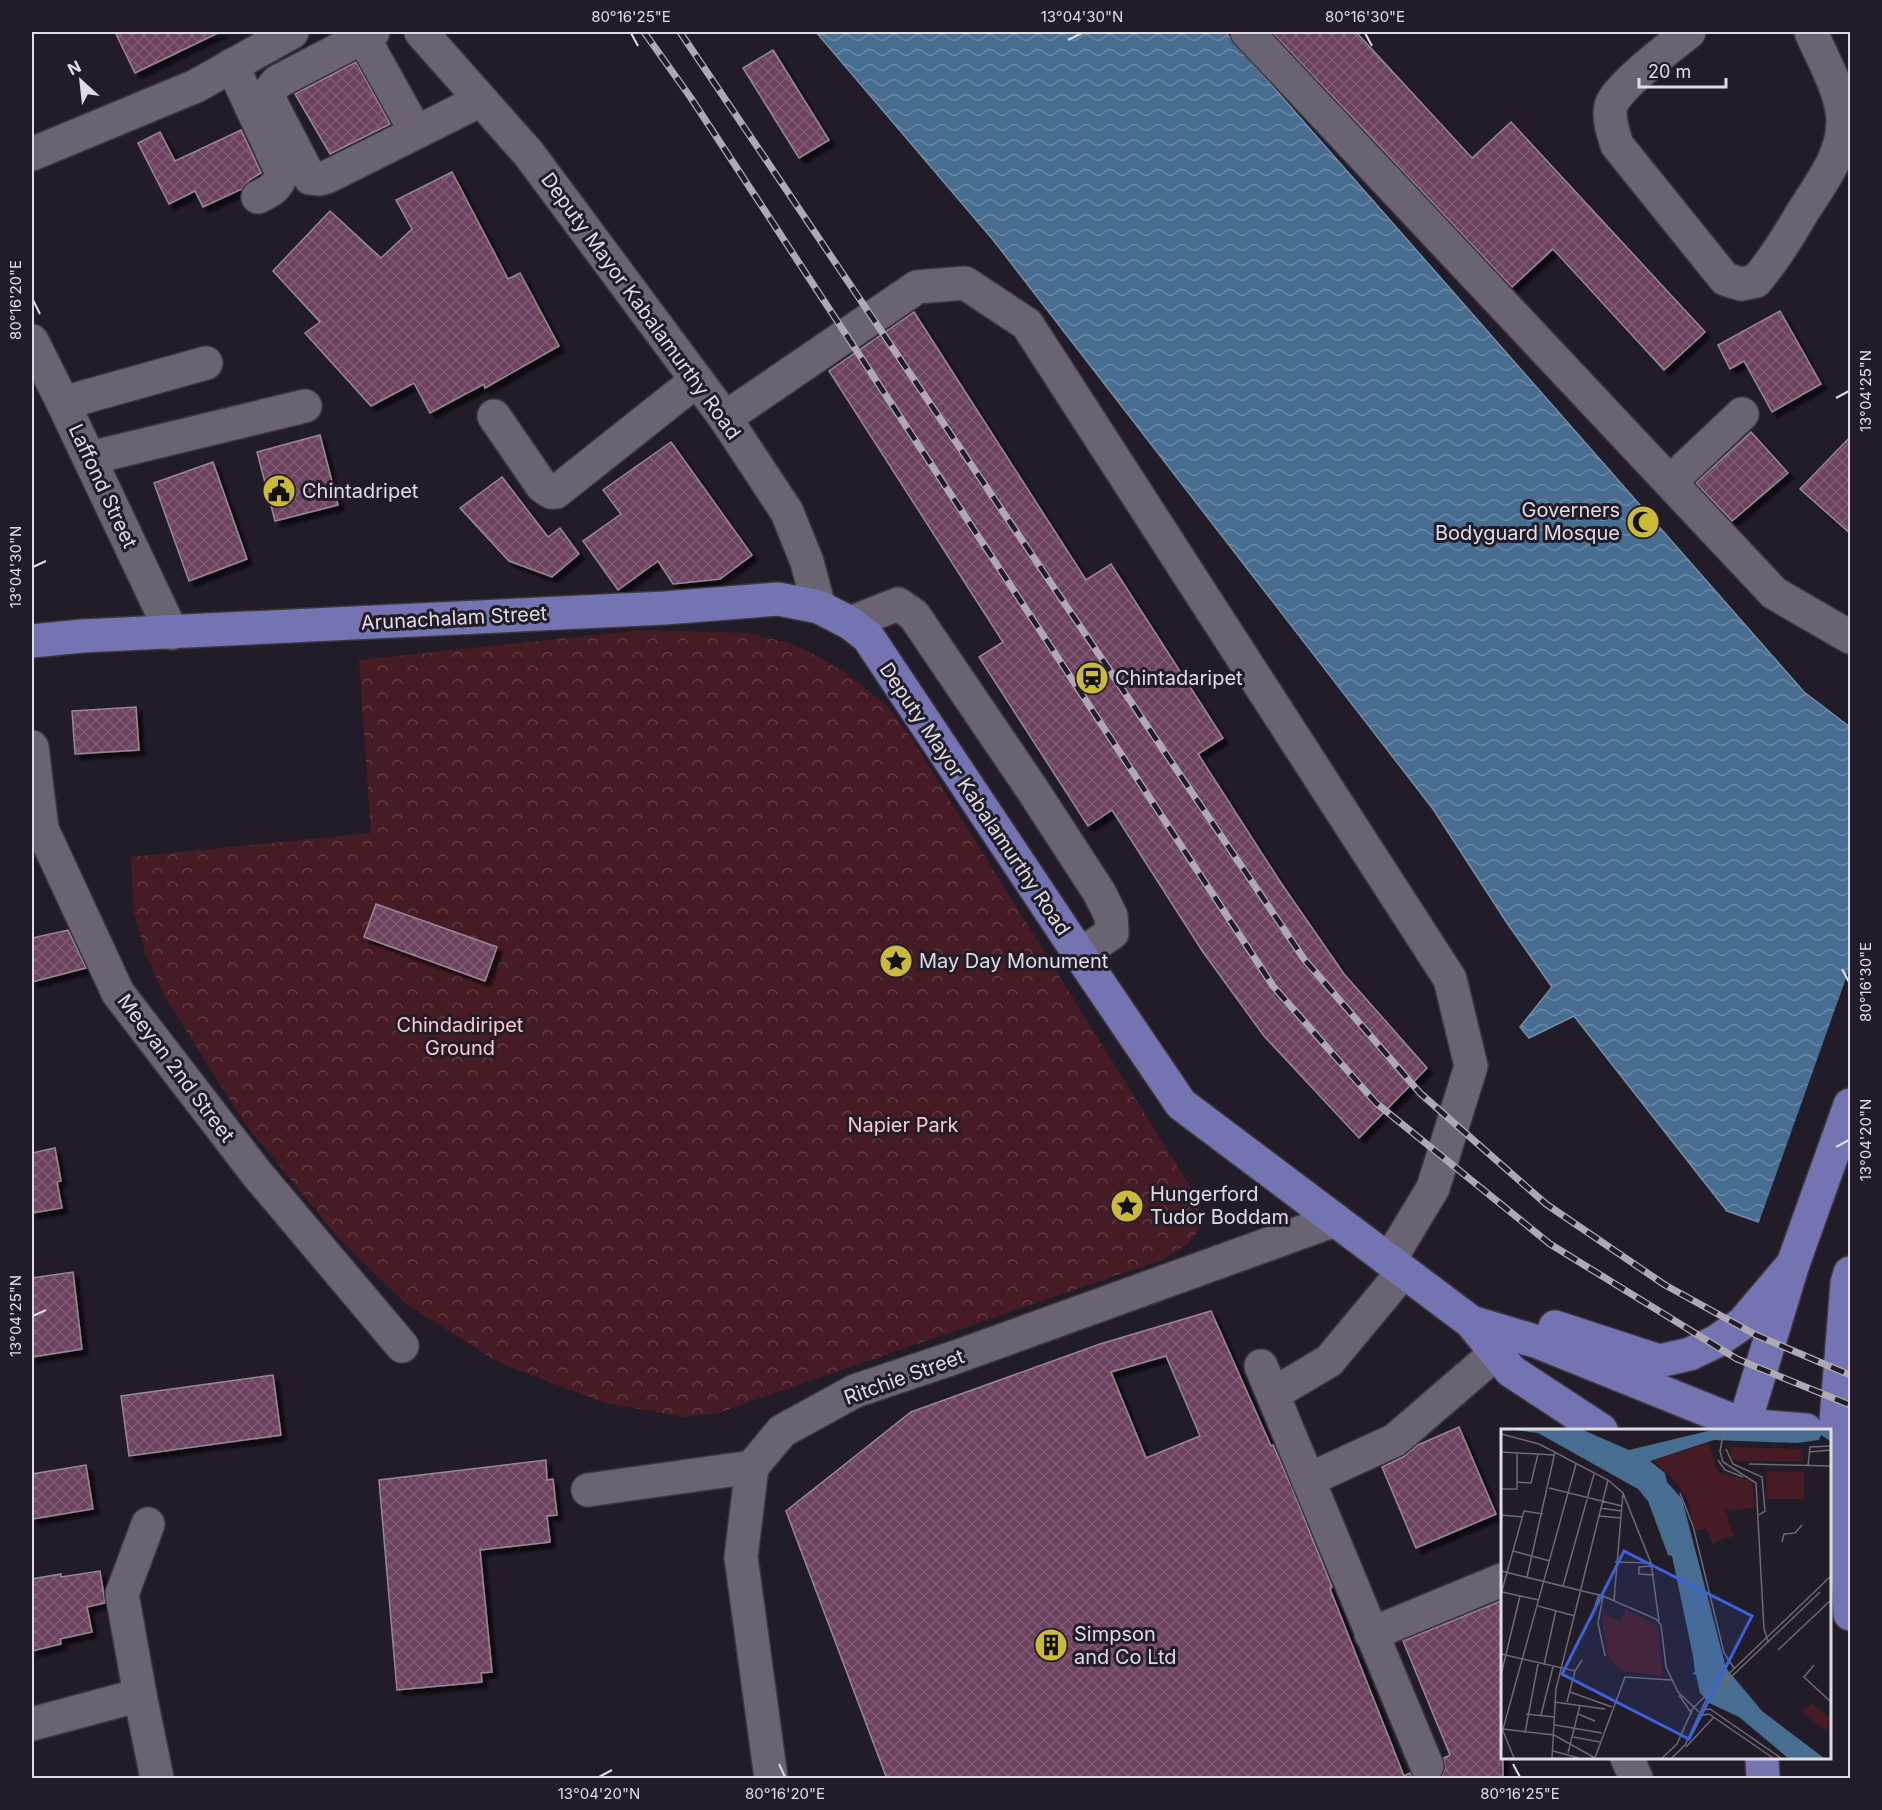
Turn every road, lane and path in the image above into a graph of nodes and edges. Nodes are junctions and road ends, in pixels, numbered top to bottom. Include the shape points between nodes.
1 (292, 32) edge
2 (421, 32) edge
3 (1246, 32) edge
4 (1689, 32) edge
5 (1811, 32) edge
6 (368, 34) edge
7 (232, 65) junction
8 (481, 100) junction
9 (416, 132) junction
10 (32, 154) edge
11 (258, 197) dead end
12 (32, 341) edge
13 (206, 363) dead end
14 (698, 380) junction
15 (63, 403) junction
16 (305, 406) dead end
17 (1742, 414) dead end
18 (494, 416) dead end
19 (725, 418) junction
20 (90, 458) junction
21 (1670, 482) junction
22 (819, 607) junction
23 (859, 630) junction
24 (172, 633) junction
25 (1851, 637) edge
26 (32, 641) edge
27 (32, 747) edge
28 (1080, 955) junction
29 (1851, 1105) edge
30 (1335, 1220) junction
31 (1793, 1264) junction
32 (1396, 1266) junction
33 (1848, 1290) edge
34 (1471, 1322) junction
35 (402, 1346) dead end
36 (1496, 1353) junction
37 (1830, 1427) edge
38 (1744, 1428) edge
39 (1598, 1429) edge
40 (1831, 1433) edge
41 (752, 1467) junction
42 (1308, 1480) junction
43 (588, 1490) dead end
44 (1841, 1492) edge
45 (148, 1524) dead end
46 (1849, 1546) edge
47 (1501, 1581) edge
48 (1851, 1614) edge
49 (1371, 1634) junction
50 (141, 1695) junction
51 (32, 1724) edge
52 (1627, 1759) edge
53 (1762, 1759) edge
54 (1427, 1766) dead end
55 (157, 1779) edge
56 (771, 1779) edge
57 (1636, 1779) edge
58 (1763, 1779) edge

1 - 7 street
2 - 8 street, Deputy Mayor Kabalamurthy Road
3 - 21 street
4 - 5 street via 1624,89 1612,104 1611,125 1617,145 1725,279 1741,284 1756,281 1772,263 1841,141 1840,101
6 - 9 street
6 - 9 street via 277,82 270,92 270,101 310,178 327,177
7 - 10 street via 196,86
7 - 11 street via 282,173 275,189
8 - 9 street
8 - 14 street, Deputy Mayor Kabalamurthy Road via 529,154
12 - 15 street, Laffond Street
13 - 15 street
14 - 18 street via 556,492 542,486
14 - 19 street, Deputy Mayor Kabalamurthy Road
15 - 20 street, Laffond Street
16 - 20 street
17 - 21 street
19 - 22 street, Deputy Mayor Kabalamurthy Road via 787,512
19 - 32 street via 917,287 965,283 1027,324 1450,979 1471,1066 1433,1188
20 - 24 street, Laffond Street
21 - 25 street via 1774,593
22 - 23 main road, Arunachalam Street
22 - 24 main road, Arunachalam Street via 778,599
23 - 28 main road, Deputy Mayor Kabalamurthy Road
23 - 28 street via 898,604 914,615 1112,916 1112,933
24 - 26 main road, Arunachalam Street
27 - 35 street, Meeyan 2nd Street via 42,829 118,993 257,1174
28 - 30 main road, Deputy Mayor Kabalamurthy Road via 1181,1104
29 - 31 main road
30 - 32 main road, Deputy Mayor Kabalamurthy Road
30 - 41 street, Ritchie Street via 855,1390 782,1431
31 - 34 main road via 1743,1323 1690,1354 1659,1361 1536,1321
31 - 38 main road
32 - 34 main road, Deputy Mayor Kabalamurthy Road
32 - 42 street via 1329,1361 1267,1380
33 - 37 main road
34 - 36 main road
34 - 38 main road, Deputy Mayor Kabalamurthy Road via 1538,1342
36 - 39 main road via 1511,1371
36 - 42 street via 1395,1440
37 - 38 main road, Deputy Mayor Kabalamurthy Road
40 - 44 main road
41 - 43 street
41 - 56 street via 741,1557
42 - 49 street
44 - 46 main road
45 - 50 street via 122,1594
46 - 48 main road
47 - 49 street
49 - 54 street
50 - 51 street
50 - 55 street
52 - 57 street
53 - 58 main road

